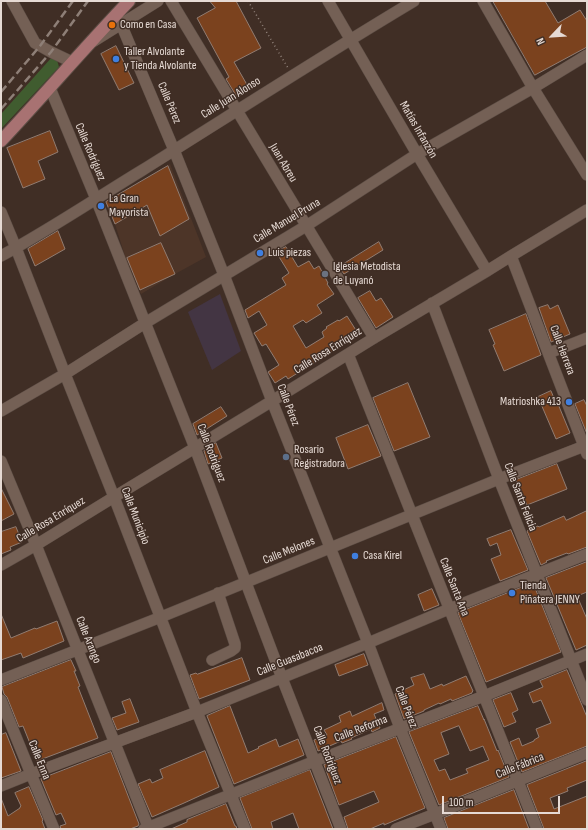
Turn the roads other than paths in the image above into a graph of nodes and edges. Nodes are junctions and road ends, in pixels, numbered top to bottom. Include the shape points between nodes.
1 (12, 1) edge
2 (129, 1) edge
3 (158, 1) edge
4 (170, 1) edge
5 (328, 1) edge
6 (414, 1) edge
7 (483, 1) edge
8 (119, 19) junction
9 (350, 39) junction
10 (587, 55) edge
11 (72, 62) junction
12 (50, 88) junction
13 (533, 88) junction
14 (236, 110) junction
15 (1, 142) edge
16 (174, 150) junction
17 (417, 154) junction
18 (587, 175) edge
19 (96, 199) junction
20 (587, 210) edge
21 (1, 212) edge
22 (306, 226) junction
23 (16, 248) junction
24 (1, 256) edge
25 (511, 256) junction
26 (487, 271) junction
27 (224, 274) junction
28 (432, 303) junction
29 (145, 323) junction
30 (374, 338) junction
31 (587, 338) edge
32 (549, 353) junction
33 (348, 354) junction
34 (65, 374) junction
35 (272, 401) junction
36 (1, 411) edge
37 (195, 448) junction
38 (586, 448) edge
39 (1, 461) edge
40 (499, 479) junction
41 (114, 496) junction
42 (411, 515) junction
43 (36, 545) junction
44 (330, 548) junction
45 (587, 554) edge
46 (1, 565) edge
47 (536, 573) junction
48 (246, 582) junction
49 (218, 593) junction
50 (449, 609) junction
51 (161, 617) junction
52 (368, 643) junction
53 (78, 650) junction
54 (587, 654) edge
55 (212, 660) dead end
56 (571, 660) junction
57 (282, 678) junction
58 (1, 680) edge
59 (484, 696) junction
60 (1, 700) edge
61 (587, 700) edge
62 (197, 712) junction
63 (400, 728) junction
64 (114, 743) junction
65 (587, 753) edge
66 (315, 761) junction
67 (31, 774) junction
68 (518, 781) junction
69 (1, 786) edge
70 (231, 795) junction
71 (435, 814) junction
72 (147, 828) edge
73 (54, 829) edge
74 (245, 829) edge
75 (342, 829) edge
76 (396, 829) edge
77 (441, 829) edge
78 (537, 829) edge

1 - 11 street via 35,43
2 - 8 main road
3 - 8 street
4 - 14 street, Juan Abreu
5 - 9 street, Matías Infanzón
6 - 9 street, Calle Juan Alonso
7 - 13 street
8 - 11 main road
8 - 16 street, Calle Pérez
9 - 14 street, Calle Juan Alonso
9 - 17 street, Matías Infanzón
10 - 13 street, Calle Manuel Pruna
11 - 12 main road
12 - 15 main road
12 - 19 street, Calle Rodríguez
13 - 17 street, Calle Manuel Pruna
13 - 18 street
14 - 16 street, Calle Juan Alonso
14 - 22 street, Juan Abreu
16 - 19 street, Calle Juan Alonso
16 - 27 street, Calle Pérez
17 - 22 street, Calle Manuel Pruna
17 - 26 street, Matías Infanzón
19 - 23 street, Calle Juan Alonso
19 - 29 street, Calle Rodríguez
20 - 25 street, Calle Rosa Enríquez
21 - 23 street, Calle Municipio
22 - 27 street, Calle Manuel Pruna
22 - 30 street, Juan Abreu
23 - 24 street, Calle Juan Alonso
23 - 34 street, Calle Municipio
25 - 26 street, Calle Rosa Enríquez
25 - 32 street, Calle Herrera
26 - 28 street, Calle Rosa Enríquez
27 - 29 street, Calle Manuel Pruna
27 - 35 street, Calle Pérez
28 - 30 street, Calle Rosa Enríquez
28 - 40 street, Calle Santa Felicia
29 - 34 street, Calle Manuel Pruna
29 - 37 street, Calle Rodríguez
30 - 33 street, Calle Rosa Enríquez
31 - 32 street
32 - 38 street, Calle Herrera
33 - 35 street, Calle Rosa Enríquez
33 - 42 street, Calle Santa Ana
34 - 36 street, Calle Manuel Pruna
34 - 41 street, Calle Municipio
35 - 37 street, Calle Rosa Enríquez
35 - 44 street, Calle Pérez
37 - 41 street, Calle Rosa Enríquez
37 - 48 street, Calle Rodríguez
38 - 40 street, Calle Melones
39 - 43 street, Calle Arango
40 - 42 street, Calle Melones
40 - 47 street, Calle Santa Felicia
41 - 43 street, Calle Rosa Enríquez
41 - 51 street, Calle Municipio
42 - 44 street, Calle Melones
42 - 50 street, Calle Santa Ana
43 - 46 street, Calle Rosa Enríquez
43 - 53 street, Calle Arango
44 - 48 street, Calle Melones
44 - 52 street, Calle Pérez
45 - 47 street, Calle Guasabacoa
47 - 50 street, Calle Guasabacoa
47 - 56 street, Calle Santa Felicia
48 - 49 street, Calle Melones
48 - 57 street, Calle Rodríguez
49 - 51 street, Calle Melones
49 - 55 street via 235,648
50 - 52 street, Calle Guasabacoa
50 - 59 street, Calle Santa Ana
51 - 53 street, Calle Melones
51 - 62 street, Calle Municipio
52 - 57 street, Calle Guasabacoa
52 - 63 street, Calle Pérez
53 - 58 street, Calle Melones
53 - 64 street, Calle Arango
54 - 56 street, Calle Reforma
56 - 59 street, Calle Reforma
56 - 61 street, Calle Santa Felicia
57 - 62 street, Calle Guasabacoa
57 - 66 street, Calle Rodríguez
59 - 63 street, Calle Reforma
59 - 68 street, Calle Santa Ana
60 - 67 street, Calle Enna
62 - 64 street, Calle Guasabacoa
62 - 70 street, Calle Municipio
63 - 66 street, Calle Reforma
63 - 71 street, Calle Pérez
64 - 67 street, Calle Guasabacoa
64 - 72 street, Calle Arango
65 - 68 street, Calle Fábrica
66 - 70 street, Calle Reforma
66 - 75 street, Calle Rodríguez
67 - 69 street, Calle Guasabacoa
67 - 73 street, Calle Enna
68 - 71 street, Calle Fábrica
68 - 78 street, Calle Santa Ana
70 - 72 street, Calle Reforma
70 - 74 street, Calle Municipio
71 - 76 street, Calle Fábrica
71 - 77 street, Calle Pérez

